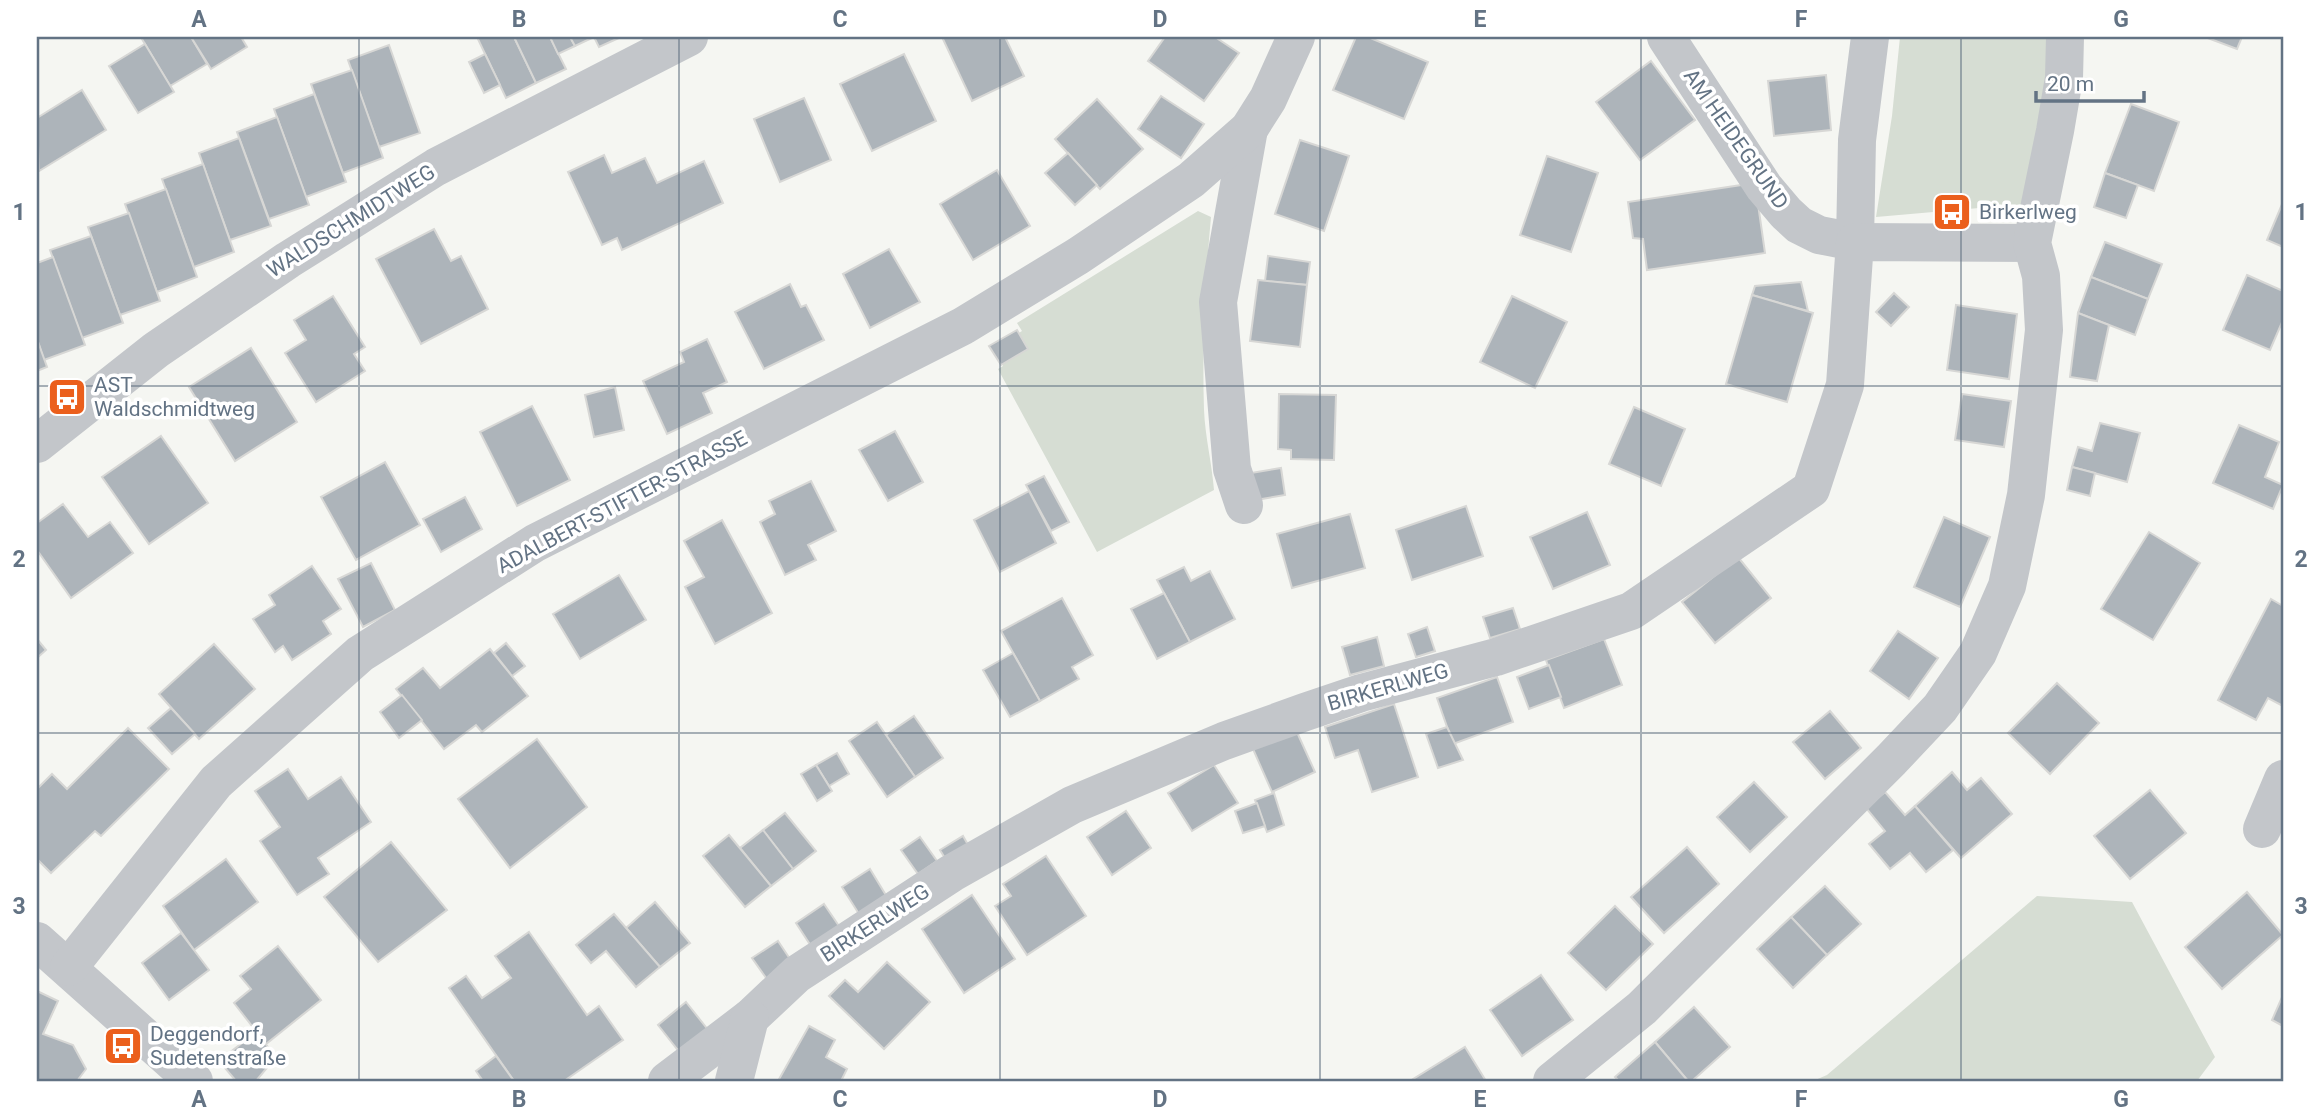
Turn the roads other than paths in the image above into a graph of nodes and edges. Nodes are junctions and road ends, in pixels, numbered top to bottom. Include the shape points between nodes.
1 (689, 37) edge
2 (1296, 37) edge
3 (1666, 37) edge
4 (1870, 37) edge
5 (2065, 37) edge
6 (1249, 129) junction
7 (1855, 242) junction
8 (2032, 243) junction
9 (37, 444) edge
10 (1244, 505) dead end
11 (2283, 779) edge
12 (2262, 830) dead end
13 (37, 941) edge
14 (69, 967) junction
15 (750, 1018) junction
16 (194, 1081) edge
17 (667, 1081) edge
18 (734, 1081) edge
19 (1552, 1081) edge

1 - 9 street, WALDSCHMIDTWEG via 436,167 156,350
2 - 6 street, ADALBERT-STIFTER-STRASSE
3 - 7 street, AM HEIDEGRUND via 1786,213 1819,235
4 - 7 street via 1857,140
5 - 8 street via 2064,78
6 - 10 street, ADALBERT-STIFTER-STRASSE via 1218,302 1232,469
6 - 14 street, ADALBERT-STIFTER-STRASSE via 1191,180 963,326 535,543 360,654 216,782
7 - 8 street, AM HEIDEGRUND
7 - 15 street, BIRKERLWEG via 1845,385 1811,489 1631,611 1496,657 1304,712 1072,805 952,873 808,967
8 - 19 street via 2041,276 2044,330 2026,495 2007,586 1978,653 1940,708 1891,760 1642,1008
11 - 12 street
13 - 14 street
14 - 16 street
15 - 17 street, BIRKERLWEG
15 - 18 street

